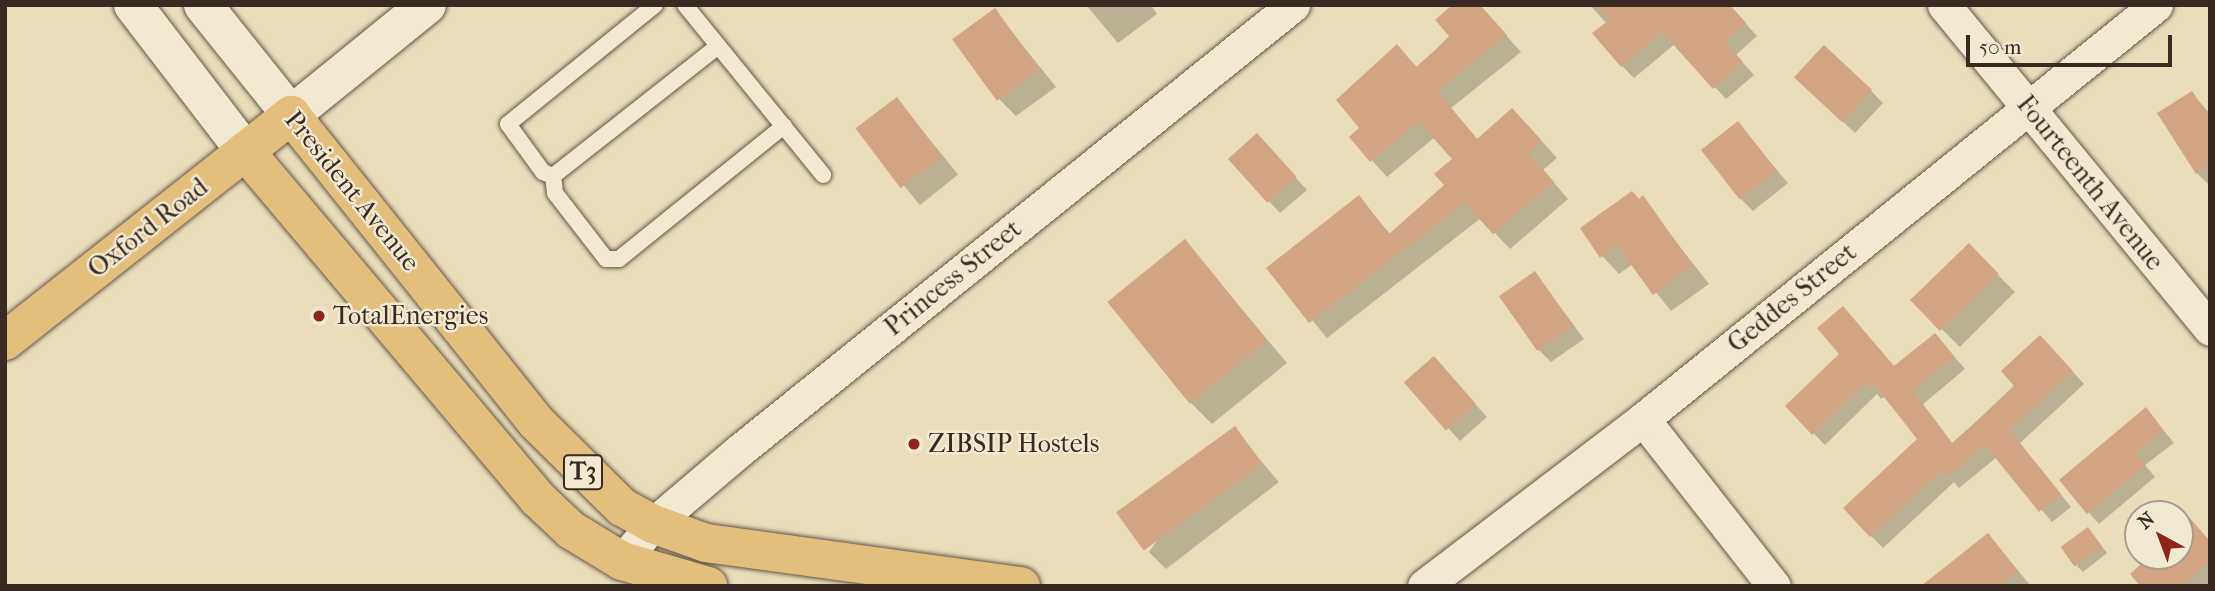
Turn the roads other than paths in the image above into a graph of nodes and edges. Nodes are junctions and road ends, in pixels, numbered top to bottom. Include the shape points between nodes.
1 (133, 5) edge
2 (203, 5) edge
3 (427, 5) edge
4 (655, 5) edge
5 (685, 5) edge
6 (1293, 5) edge
7 (1944, 5) edge
8 (2156, 5) edge
9 (718, 46) junction
10 (2028, 108) junction
11 (291, 115) junction
12 (783, 127) junction
13 (245, 151) junction
14 (823, 174) dead end
15 (553, 176) junction
16 (431, 289) junction
17 (388, 322) junction
18 (2210, 329) edge
19 (5, 341) edge
20 (1643, 419) junction
21 (575, 465) junction
22 (537, 498) junction
23 (653, 524) junction
24 (622, 561) junction
25 (708, 586) edge
26 (1021, 586) edge
27 (1424, 586) edge
28 (1774, 586) edge

1 - 13 main road, President Avenue
2 - 11 main road, President Avenue
3 - 11 main road
4 - 15 lane via 510,121 509,129 543,172
5 - 9 lane
6 - 23 street, Princess Street
7 - 10 street, Fourteenth Avenue
8 - 10 street, Geddes Street
9 - 12 lane
9 - 15 lane
10 - 18 street, Fourteenth Avenue
10 - 20 street, Geddes Street
11 - 13 highway, Oxford Road
11 - 16 highway, President Avenue / T3
12 - 14 lane
12 - 15 lane via 612,261 555,193
13 - 17 highway, President Avenue / T3
13 - 19 highway, Oxford Road
16 - 17 highway
16 - 21 highway, President Avenue / T3
17 - 22 highway, President Avenue / T3
20 - 27 street, Geddes Street
20 - 28 street
21 - 22 highway
21 - 23 highway, President Avenue / T3 via 622,507
22 - 24 highway, President Avenue / T3 via 571,530
23 - 24 street, Princess Street
23 - 26 highway, President Avenue / T3 via 706,544
24 - 25 highway, President Avenue / T3

